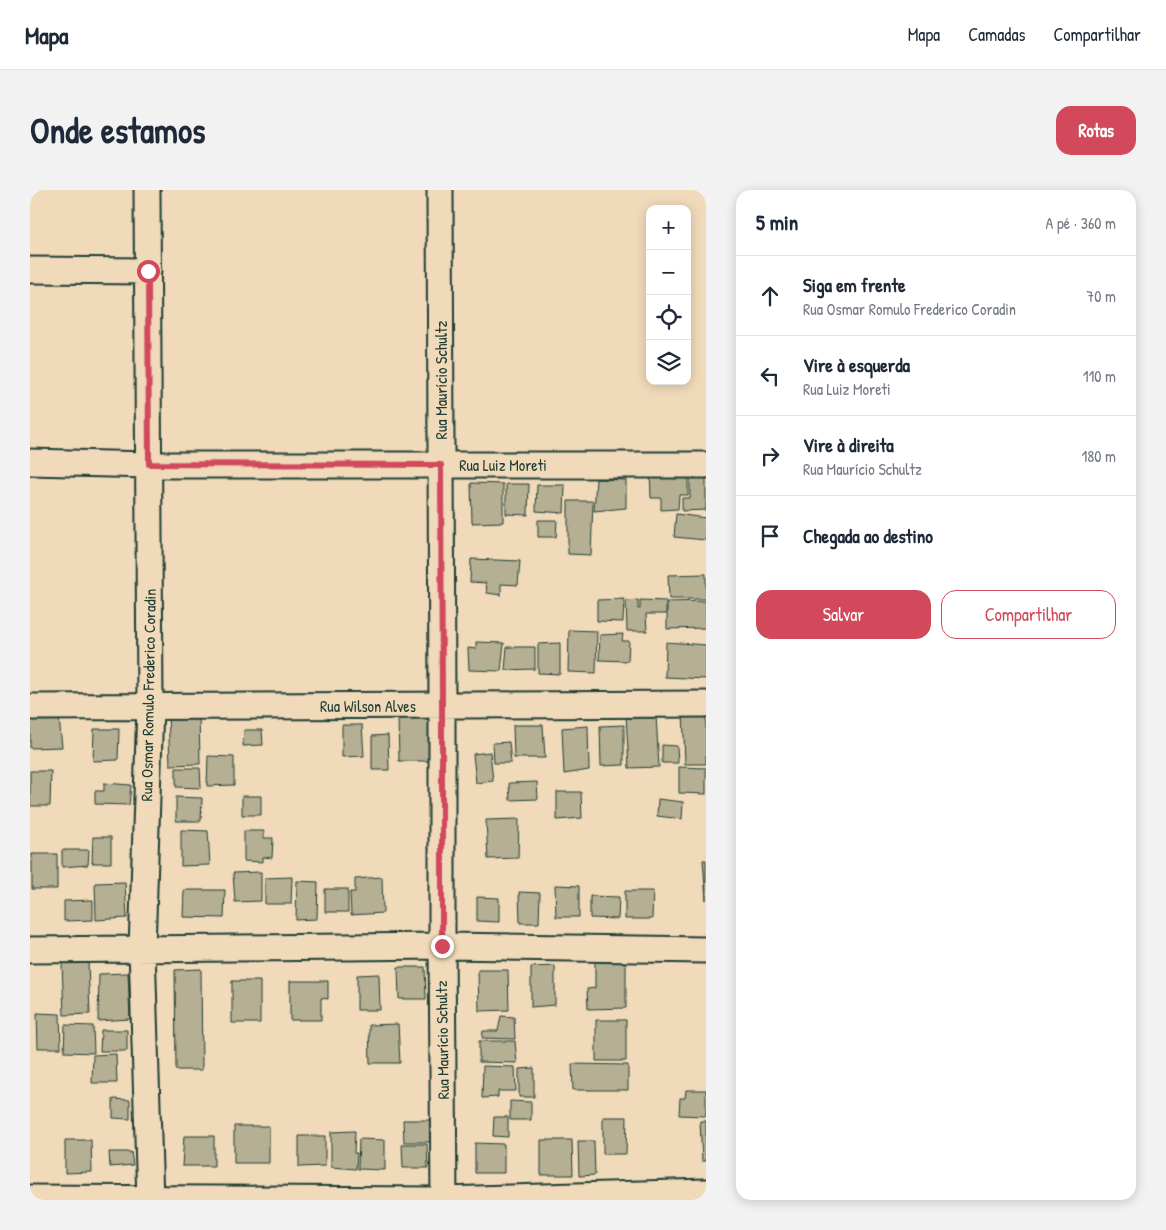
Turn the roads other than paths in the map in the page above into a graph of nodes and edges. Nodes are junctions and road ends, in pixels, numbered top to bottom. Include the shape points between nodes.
1 (147, 190) edge
2 (440, 190) edge
3 (30, 270) edge
4 (148, 271) junction
5 (30, 462) edge
6 (149, 464) junction
7 (441, 465) junction
8 (706, 465) edge
9 (706, 704) edge
10 (442, 705) junction
11 (150, 706) junction
12 (30, 707) edge
13 (442, 946) junction
14 (142, 949) junction
15 (30, 950) edge
16 (706, 950) edge
17 (706, 1192) edge
18 (30, 1198) edge
19 (150, 1199) edge
20 (438, 1200) edge
21 (444, 1200) edge

1 - 4 street, Rua Osmar Romulo Frederico Coradin
2 - 7 street, Rua Maurício Schultz
3 - 4 street
4 - 6 street, Rua Osmar Romulo Frederico Coradin
5 - 6 street, Rua Luiz Moreti
6 - 7 street, Rua Luiz Moreti
6 - 11 street, Rua Osmar Romulo Frederico Coradin
7 - 8 street, Rua Luiz Moreti
7 - 10 street, Rua Maurício Schultz
9 - 10 street, Rua Wilson Alves
10 - 11 street, Rua Wilson Alves
10 - 13 street, Rua Maurício Schultz
11 - 12 street, Rua Wilson Alves
11 - 14 street, Rua Osmar Romulo Frederico Coradin
13 - 14 street
13 - 16 street
13 - 21 street, Rua Maurício Schultz
14 - 15 street
14 - 19 street, Rua Osmar Romulo Frederico Coradin
17 - 21 street
18 - 19 street
19 - 20 street

